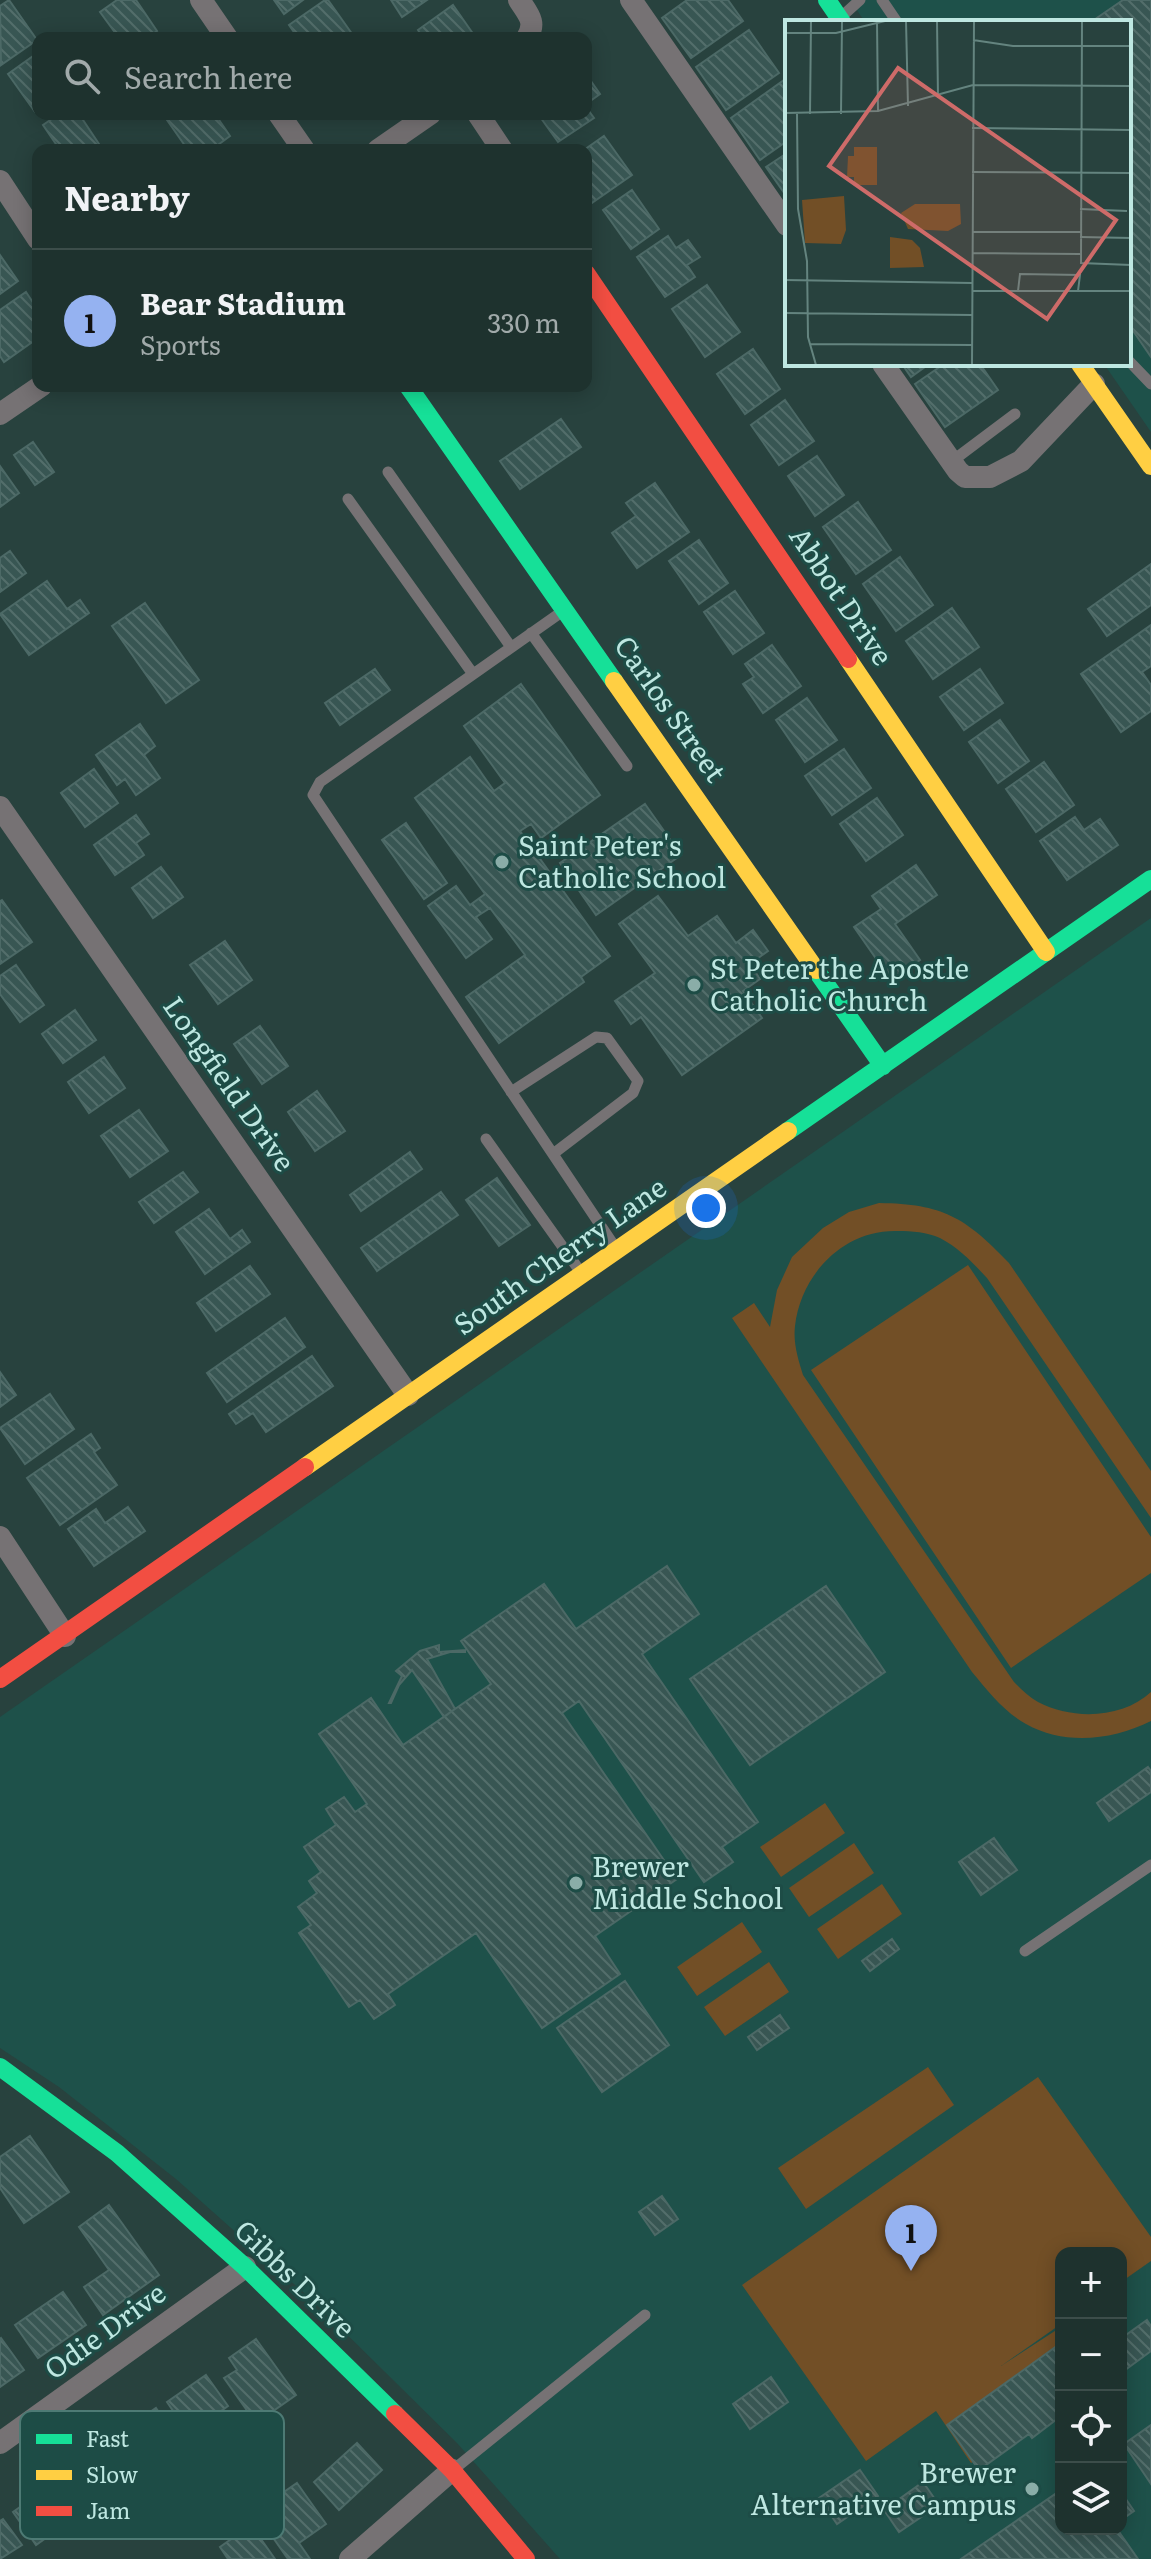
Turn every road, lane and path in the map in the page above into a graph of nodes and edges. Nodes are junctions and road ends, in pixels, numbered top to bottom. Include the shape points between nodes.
1 (201, 0) edge
2 (519, 0) edge
3 (631, 0) edge
4 (827, 0) edge
5 (860, 0) edge
6 (882, 0) edge
7 (841, 20) edge
8 (896, 20) edge
9 (223, 32) edge
10 (530, 32) edge
11 (283, 120) edge
12 (421, 120) edge
13 (482, 120) edge
14 (300, 144) edge
15 (387, 144) edge
16 (498, 144) edge
17 (0, 181) edge
18 (785, 222) edge
19 (32, 230) edge
20 (592, 282) edge
21 (1131, 363) edge
22 (884, 366) edge
23 (1081, 366) edge
24 (1094, 384) junction
25 (1151, 384) edge
26 (32, 392) edge
27 (412, 392) edge
28 (0, 414) edge
29 (1015, 414) dead end
30 (951, 462) junction
31 (1151, 466) edge
32 (388, 472) dead end
33 (348, 499) dead end
34 (564, 610) junction
35 (531, 633) junction
36 (511, 647) junction
37 (473, 674) junction
38 (627, 766) dead end
39 (0, 807) edge
40 (1151, 879) edge
41 (1046, 952) junction
42 (883, 1066) junction
43 (511, 1092) junction
44 (486, 1139) dead end
45 (553, 1154) junction
46 (618, 1250) junction
47 (582, 1275) junction
48 (408, 1395) junction
49 (0, 1537) edge
50 (65, 1636) junction
51 (0, 1679) edge
52 (1151, 1865) edge
53 (1025, 1951) dead end
54 (4, 2075) edge
55 (245, 2267) junction
56 (645, 2315) dead end
57 (45, 2411) edge
58 (20, 2429) edge
59 (0, 2443) edge
60 (452, 2470) junction
61 (350, 2559) edge
62 (526, 2559) edge

1 - 9 street
2 - 10 street via 533,22
3 - 18 street
4 - 7 street
5 - 7 lane
6 - 8 lane
11 - 14 street
12 - 15 street
13 - 16 street
17 - 19 street
20 - 41 street, Abbot Drive
21 - 25 lane
22 - 30 street
23 - 24 street
24 - 30 street via 1021,461 990,477 965,477
24 - 31 street
26 - 28 street
27 - 34 street, Carlos Street
29 - 30 lane
32 - 36 lane
33 - 37 lane
34 - 35 lane
34 - 42 street, Carlos Street
35 - 36 lane
35 - 38 lane
36 - 37 lane
37 - 43 lane via 320,782 313,795
39 - 48 street, Longfield Drive
40 - 41 street, South Cherry Lane
41 - 42 street, South Cherry Lane
42 - 46 street, South Cherry Lane
43 - 45 lane
43 - 45 lane via 596,1037 607,1038 638,1081 633,1093
44 - 47 lane
45 - 46 lane
46 - 47 street, South Cherry Lane
47 - 48 street, South Cherry Lane
48 - 50 street, South Cherry Lane
49 - 50 street
50 - 51 street, South Cherry Lane
52 - 53 lane
54 - 55 street, Gibbs Drive via 117,2153
55 - 57 street, Odie Drive
55 - 60 street, Gibbs Drive
56 - 60 lane
58 - 59 street, Odie Drive
60 - 61 street
60 - 62 street, Gibbs Drive

